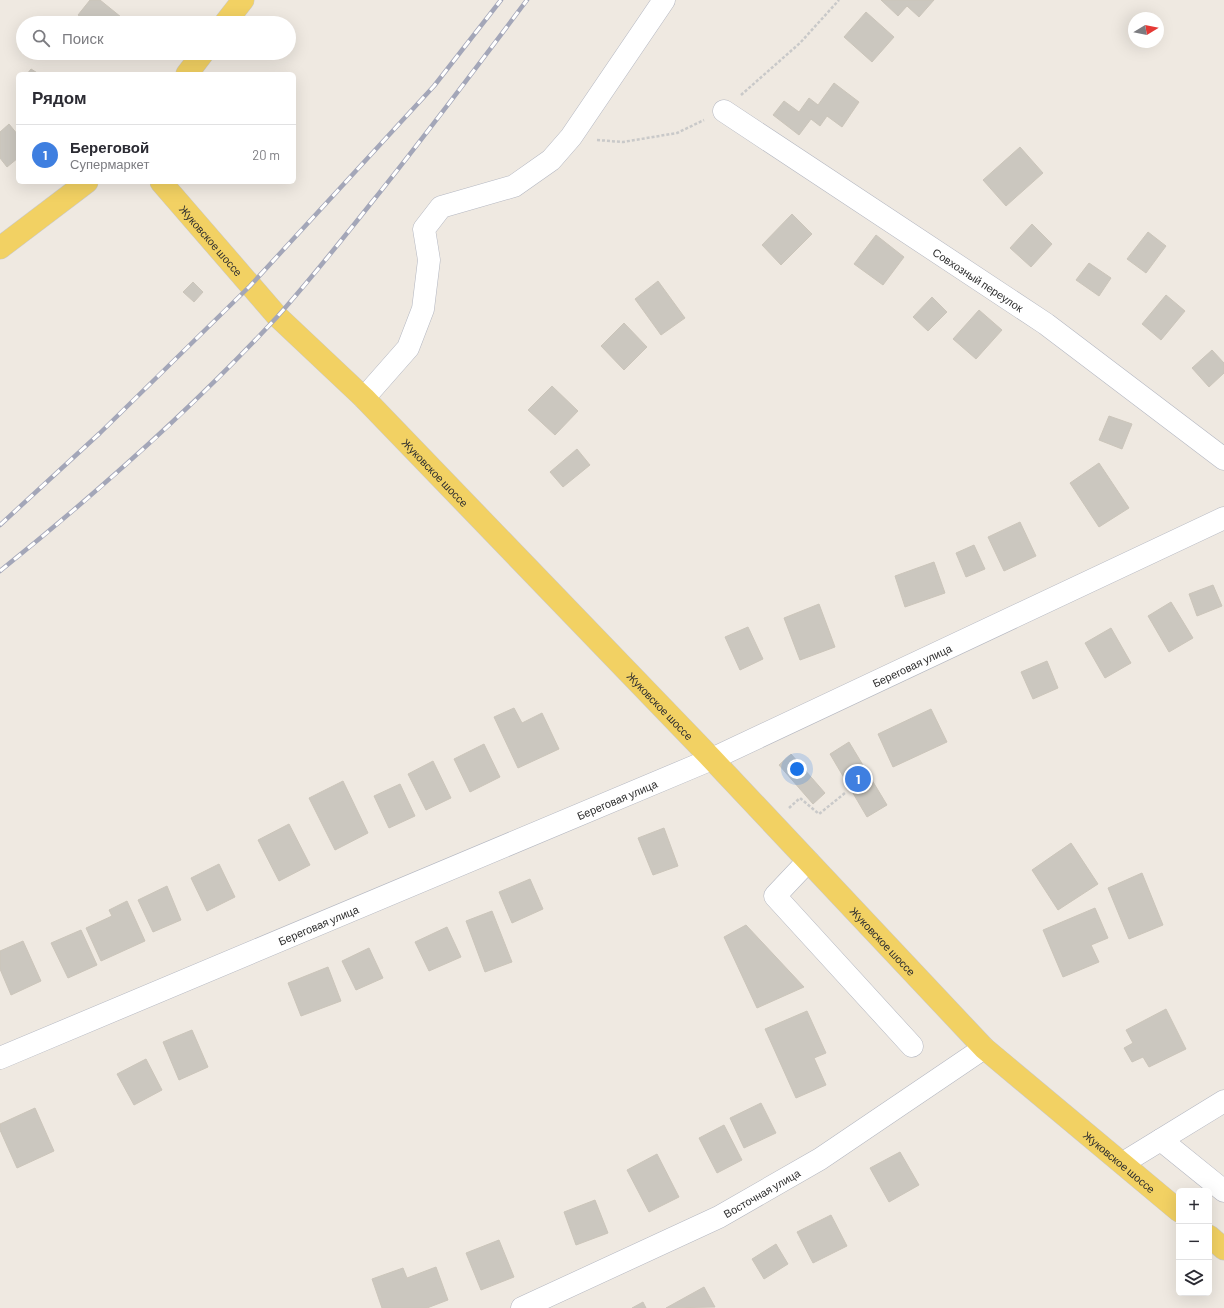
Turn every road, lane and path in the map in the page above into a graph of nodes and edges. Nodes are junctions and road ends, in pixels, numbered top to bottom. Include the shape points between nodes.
1 (243, 0) edge
2 (664, 0) edge
3 (230, 16) edge
4 (198, 60) edge
5 (189, 72) edge
6 (724, 111) dead end
7 (84, 184) edge
8 (163, 184) edge
9 (0, 248) edge
10 (364, 398) junction
11 (1224, 459) edge
12 (1224, 518) edge
13 (712, 759) junction
14 (845, 793) dead end
15 (772, 823) junction
16 (808, 861) junction
17 (912, 1046) dead end
18 (984, 1048) junction
19 (0, 1058) edge
20 (1224, 1101) edge
21 (1161, 1140) junction
22 (1123, 1163) junction
23 (1224, 1191) edge
24 (1176, 1208) edge
25 (1212, 1239) edge
26 (1224, 1249) edge
27 (522, 1308) edge

1 - 3 main road
2 - 10 street via 571,137 551,160 514,186 441,207 424,229 429,260 423,309 408,348
4 - 5 main road
6 - 11 street, Совхозный переулок via 1046,324
7 - 9 main road
8 - 10 main road, Жуковское шоссе via 277,316
10 - 13 main road, Жуковское шоссе
12 - 13 street, Береговая улица
13 - 15 main road, Жуковское шоссе
13 - 19 street, Береговая улица
14 - 15 path via 819,814 800,798
15 - 16 main road, Жуковское шоссе
16 - 17 street via 775,896
16 - 18 main road, Жуковское шоссе
18 - 22 main road, Жуковское шоссе
18 - 27 street, Восточная улица via 820,1159 718,1217
20 - 21 street
21 - 22 street
21 - 23 street
22 - 24 main road, Жуковское шоссе
25 - 26 main road

